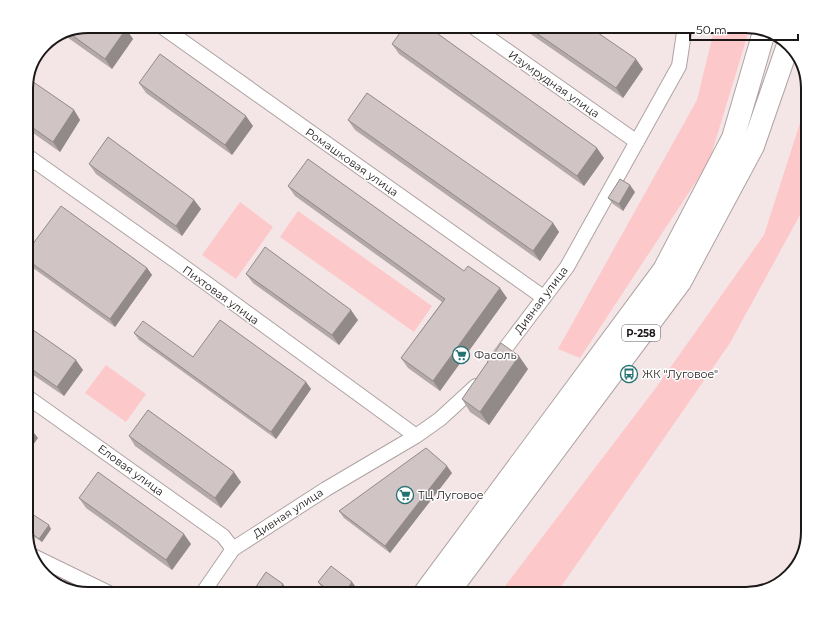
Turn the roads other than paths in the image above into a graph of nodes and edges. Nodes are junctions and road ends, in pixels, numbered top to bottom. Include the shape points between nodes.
1 (171, 33) edge
2 (482, 33) edge
3 (684, 33) edge
4 (763, 36) edge
5 (786, 51) edge
6 (637, 142) junction
7 (33, 160) edge
8 (543, 297) junction
9 (33, 401) edge
10 (416, 436) junction
11 (233, 549) junction
12 (40, 560) edge
13 (97, 587) edge
14 (207, 587) edge
15 (429, 587) edge
16 (452, 587) edge

1 - 8 street, Ромашковая улица
2 - 6 street, Изумрудная улица
3 - 6 street, Дивная улица via 679,66
4 - 15 main road via 733,138 664,270
5 - 16 main road, Р-258 via 753,146 680,282
6 - 8 street, Дивная улица via 567,266
7 - 10 street, Пихтовая улица
8 - 10 street, Дивная улица via 479,383 440,419
9 - 11 street, Еловая улица via 223,536
10 - 11 street, Дивная улица via 326,489
11 - 14 street, Дивная улица
12 - 13 street

